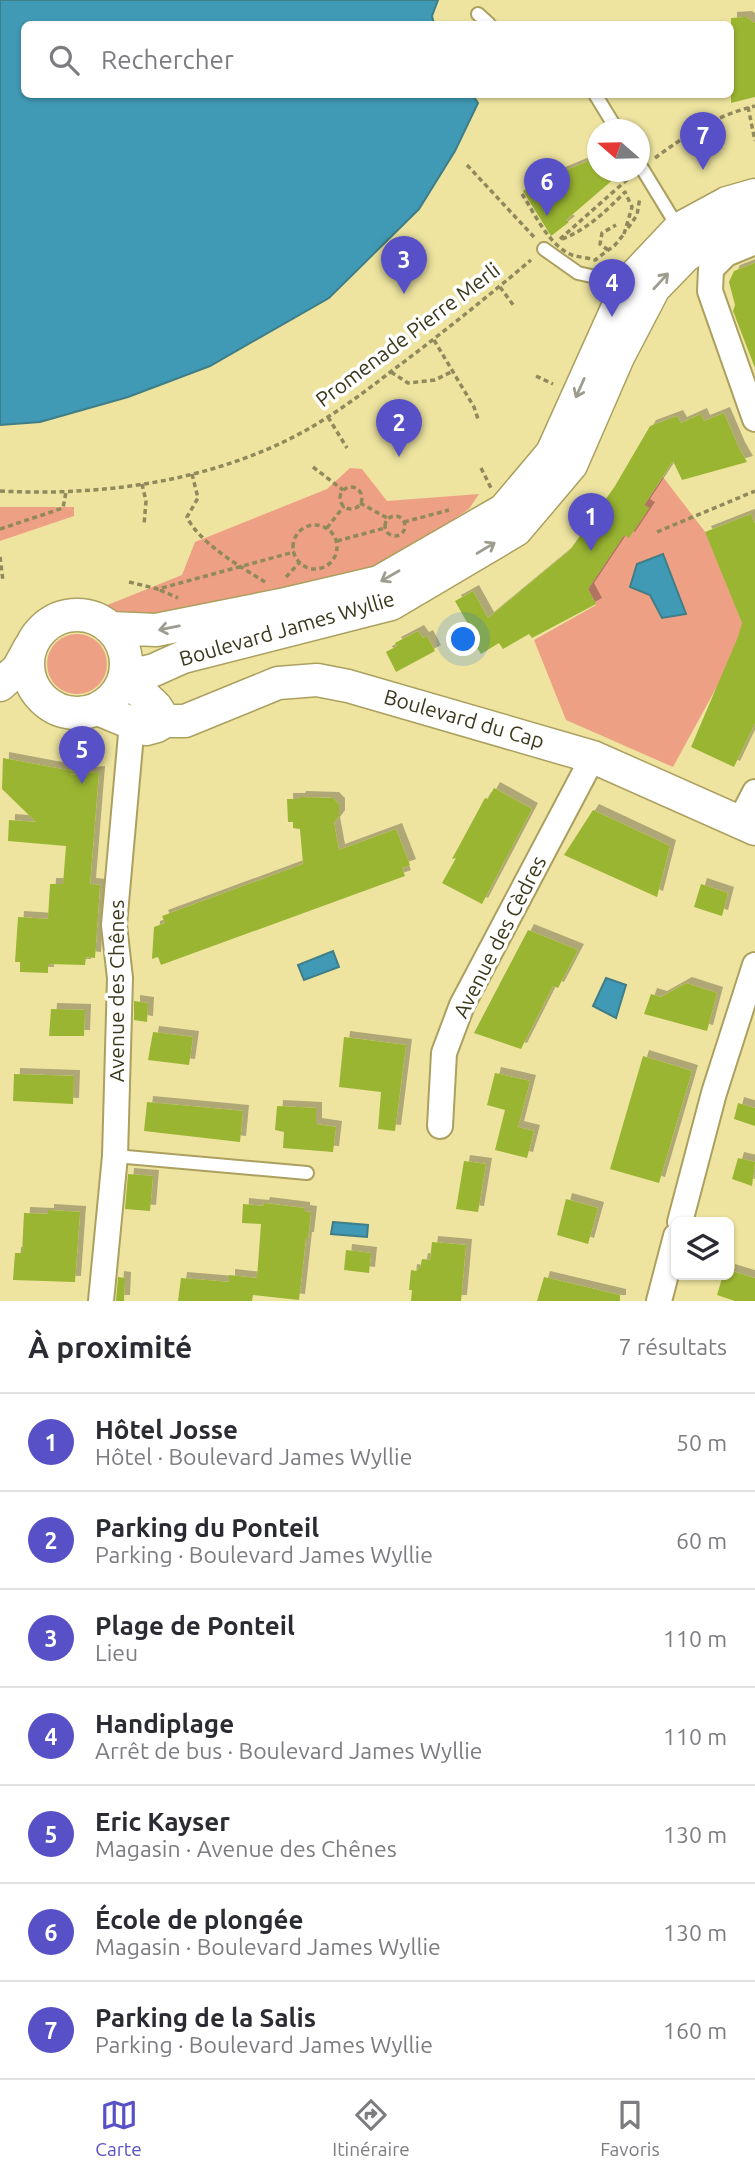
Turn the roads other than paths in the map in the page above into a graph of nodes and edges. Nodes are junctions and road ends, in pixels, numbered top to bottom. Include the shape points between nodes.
1 (478, 14) dead end
2 (486, 21) edge
3 (597, 98) edge
4 (610, 119) edge
5 (647, 182) edge
6 (755, 195) edge
7 (755, 218) edge
8 (691, 237) junction
9 (755, 242) edge
10 (544, 249) road end
11 (629, 282) junction
12 (609, 349) junction
13 (755, 419) edge
14 (439, 562) junction
15 (110, 628) junction
16 (30, 647) junction
17 (140, 680) junction
18 (0, 685) edge
19 (0, 697) edge
20 (48, 705) junction
21 (98, 709) junction
22 (165, 721) junction
23 (132, 723) junction
24 (593, 757) junction
25 (755, 792) edge
26 (748, 825) edge
27 (755, 965) edge
28 (440, 1126) dead end
29 (115, 1156) junction
30 (307, 1173) dead end
31 (681, 1217) edge
32 (671, 1255) edge
33 (101, 1301) edge
34 (659, 1301) edge

1 - 2 lane
3 - 4 lane
5 - 8 lane
6 - 8 street, Boulevard James Wyllie via 727,203
7 - 8 street, Boulevard James Wyllie
8 - 11 street, Boulevard James Wyllie
12 -> 8 street, Boulevard James Wyllie
9 - 13 street via 726,254 711,269 710,291
10 - 11 lane via 578,273
11 - 12 street, Boulevard James Wyllie
12 - 14 street, Boulevard James Wyllie via 571,466 534,492 516,530
14 -> 15 street, Boulevard James Wyllie via 281,606 156,630
14 - 17 street, Boulevard James Wyllie via 391,604 183,657
15 - 16 street via 80,615 64,617 38,633
15 - 17 street
16 - 18 street via 19,669
16 - 20 street via 29,679
17 - 21 street
17 - 22 street
17 - 23 street
19 - 20 street
20 - 21 street via 72,713
21 - 23 street, Boulevard du Cap
22 - 23 street, Boulevard du Cap via 146,729
22 - 24 street, Boulevard du Cap via 185,721 278,683 317,680 348,685
23 - 29 street, Avenue des Chênes via 114,925 120,978
24 - 26 street, Boulevard du Cap
24 - 28 street, Avenue des Cèdres via 462,1005 444,1053
25 - 26 street
27 - 31 street
29 - 30 lane
29 - 33 street, Avenue des Chênes
32 - 34 street

